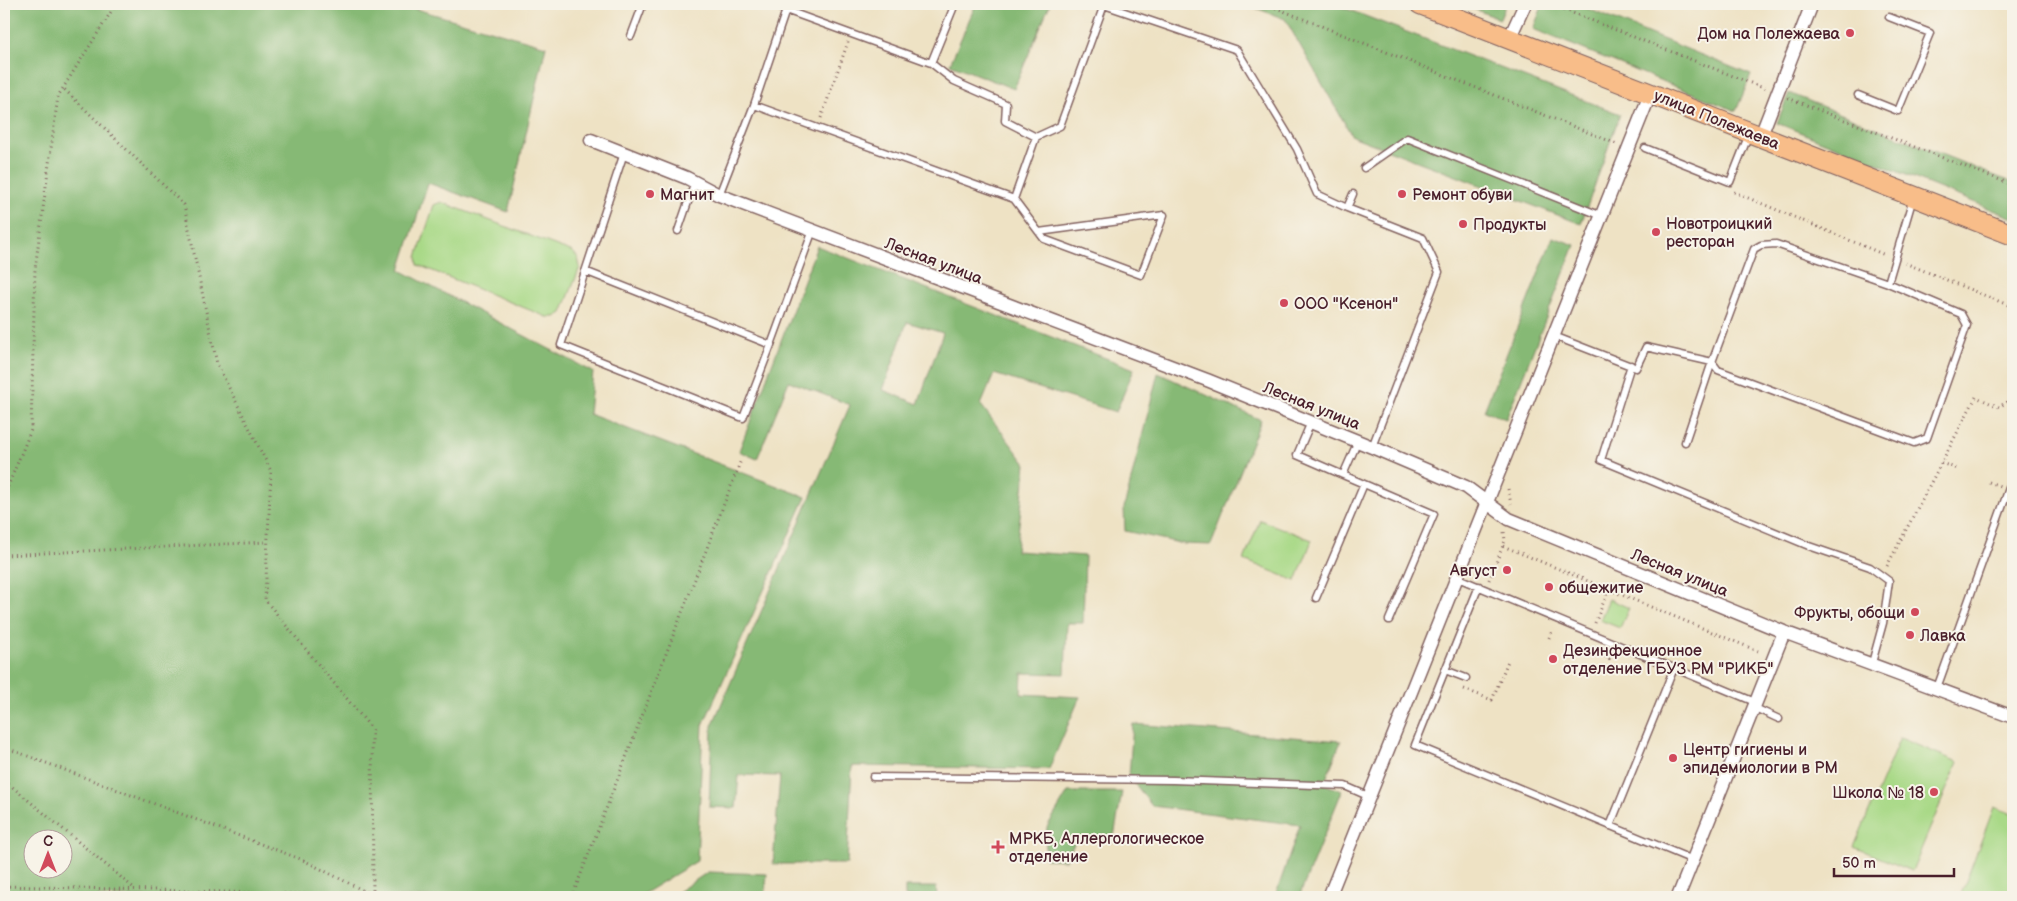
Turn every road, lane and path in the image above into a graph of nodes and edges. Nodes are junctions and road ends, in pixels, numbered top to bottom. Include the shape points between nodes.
1 (116, 4) edge
2 (643, 4) edge
3 (769, 4) edge
4 (955, 4) edge
5 (1266, 4) edge
6 (1420, 4) edge
7 (1525, 4) edge
8 (1812, 4) edge
9 (786, 10) junction
10 (1889, 16) dead end
11 (851, 34) junction
12 (631, 36) dead end
13 (1509, 39) junction
14 (931, 63) junction
15 (63, 88) junction
16 (1651, 92) junction
17 (1858, 95) dead end
18 (754, 105) junction
19 (818, 128) junction
20 (1755, 135) junction
21 (1036, 137) junction
22 (591, 140) dead end
23 (1645, 148) dead end
24 (1628, 149) junction
25 (624, 153) junction
26 (1364, 168) dead end
27 (695, 182) junction
28 (1728, 190) dead end
29 (1353, 194) dead end
30 (719, 195) junction
31 (1913, 196) junction
32 (1014, 199) junction
33 (1346, 208) junction
34 (1602, 216) junction
35 (813, 230) junction
36 (678, 231) dead end
37 (1039, 232) junction
38 (2013, 235) edge
39 (1895, 259) junction
40 (585, 270) junction
41 (1888, 283) junction
42 (2013, 307) edge
43 (1554, 336) junction
44 (771, 345) junction
45 (1712, 362) junction
46 (1633, 366) junction
47 (2013, 398) edge
48 (1311, 422) junction
49 (1358, 441) junction
50 (1685, 442) dead end
51 (1372, 447) junction
52 (741, 460) dead end
53 (1942, 463) junction
54 (1958, 469) dead end
55 (1343, 475) junction
56 (2013, 477) edge
57 (1364, 484) junction
58 (4, 496) edge
59 (1487, 504) junction
60 (1504, 529) dead end
61 (267, 542) junction
62 (1503, 546) junction
63 (4, 555) edge
64 (1882, 576) junction
65 (1458, 578) junction
66 (1482, 588) junction
67 (1609, 589) junction
68 (1316, 598) dead end
69 (1389, 620) dead end
70 (1552, 631) dead end
71 (1784, 632) junction
72 (1591, 633) junction
73 (1549, 638) dead end
74 (1758, 651) dead end
75 (1605, 658) dead end
76 (1508, 661) dead end
77 (1608, 662) dead end
78 (1872, 663) junction
79 (1674, 668) junction
80 (1445, 670) junction
81 (1465, 678) joint
82 (1937, 688) junction
83 (1754, 704) junction
84 (2013, 717) edge
85 (1779, 719) dead end
86 (4, 747) edge
87 (873, 777) dead end
88 (4, 782) edge
89 (1368, 796) junction
90 (1610, 826) junction
91 (1693, 860) junction
92 (4, 886) edge
93 (135, 890) junction
94 (375, 897) edge
95 (572, 897) edge
96 (1329, 897) edge
97 (1678, 897) edge

1 - 15 path
2 - 12 lane
3 - 9 lane
4 - 14 lane
5 - 24 path
6 - 13 main road, улица Полежаева
7 - 13 street
8 - 20 street
9 - 11 lane
9 - 18 lane
10 - 17 lane via 1930,33 1898,111
11 - 14 lane
11 - 19 path
13 - 16 main road, улица Полежаева
14 - 21 lane via 954,81 1006,104 1006,121
15 - 58 path via 58,96 35,269 31,430
15 - 61 path via 184,205 217,364 271,471
16 - 20 main road, улица Полежаева
16 - 24 street
18 - 19 lane
18 - 30 lane
19 - 32 lane
20 - 23 lane via 1730,182
20 - 31 main road, улица Полежаева
21 - 32 lane
21 - 33 lane via 1060,126 1104,4 1236,50 1297,149 1317,194
22 - 25 street, Лесная улица
24 - 34 street
25 - 27 street, Лесная улица
25 - 40 lane
26 - 34 lane via 1407,138
27 - 30 street, Лесная улица
27 - 36 lane
28 - 39 path
29 - 33 lane
30 - 35 street, Лесная улица
31 - 38 main road, улица Полежаева
31 - 39 lane
32 - 37 lane
33 - 51 lane via 1423,238 1439,272
34 - 43 street
35 - 44 lane
35 - 48 street, Лесная улица
37 - 37 lane via 1044,238 1141,275 1164,215
39 - 41 lane
39 - 42 path
40 - 44 lane
40 - 44 lane via 561,345 734,415 743,418
41 - 45 lane via 1776,244 1761,245 1754,249
41 - 45 lane via 1961,314 1966,325 1927,438 1914,443 1718,370
43 - 46 lane
43 - 59 street
45 - 46 lane via 1646,347
45 - 50 lane
46 - 64 lane via 1601,460 1809,546 1870,567
47 - 53 path via 1999,407 1976,397
48 - 49 street, Лесная улица
48 - 55 lane via 1296,455
49 - 51 street, Лесная улица
49 - 55 lane
51 - 59 street, Лесная улица via 1466,487
52 - 95 path
53 - 54 path
53 - 64 path
55 - 57 lane
56 - 82 lane
57 - 68 lane
57 - 69 lane via 1434,514
59 - 65 street
59 - 71 street, Лесная улица via 1509,519
60 - 62 path
61 - 63 path
61 - 94 path via 264,600 372,729
62 - 66 path
62 - 67 path
64 - 78 lane via 1889,581 1883,623
65 - 66 lane
65 - 89 street
66 - 72 lane
66 - 80 lane
67 - 72 path
67 - 74 path
70 - 73 path
71 - 78 street, Лесная улица
71 - 83 street
72 - 79 lane
75 - 77 path via 1609,659
76 - 81 path via 1492,700 1460,687
78 - 82 street, Лесная улица
79 - 83 lane
79 - 90 lane
80 - 81 lane
80 - 90 lane via 1415,745
82 - 84 street, Лесная улица
83 - 85 lane
83 - 91 street
86 - 94 path via 303,860
87 - 89 lane via 1173,780 1345,786
88 - 93 path
89 - 96 street
90 - 91 lane
91 - 97 street
92 - 93 path
93 - 94 path

